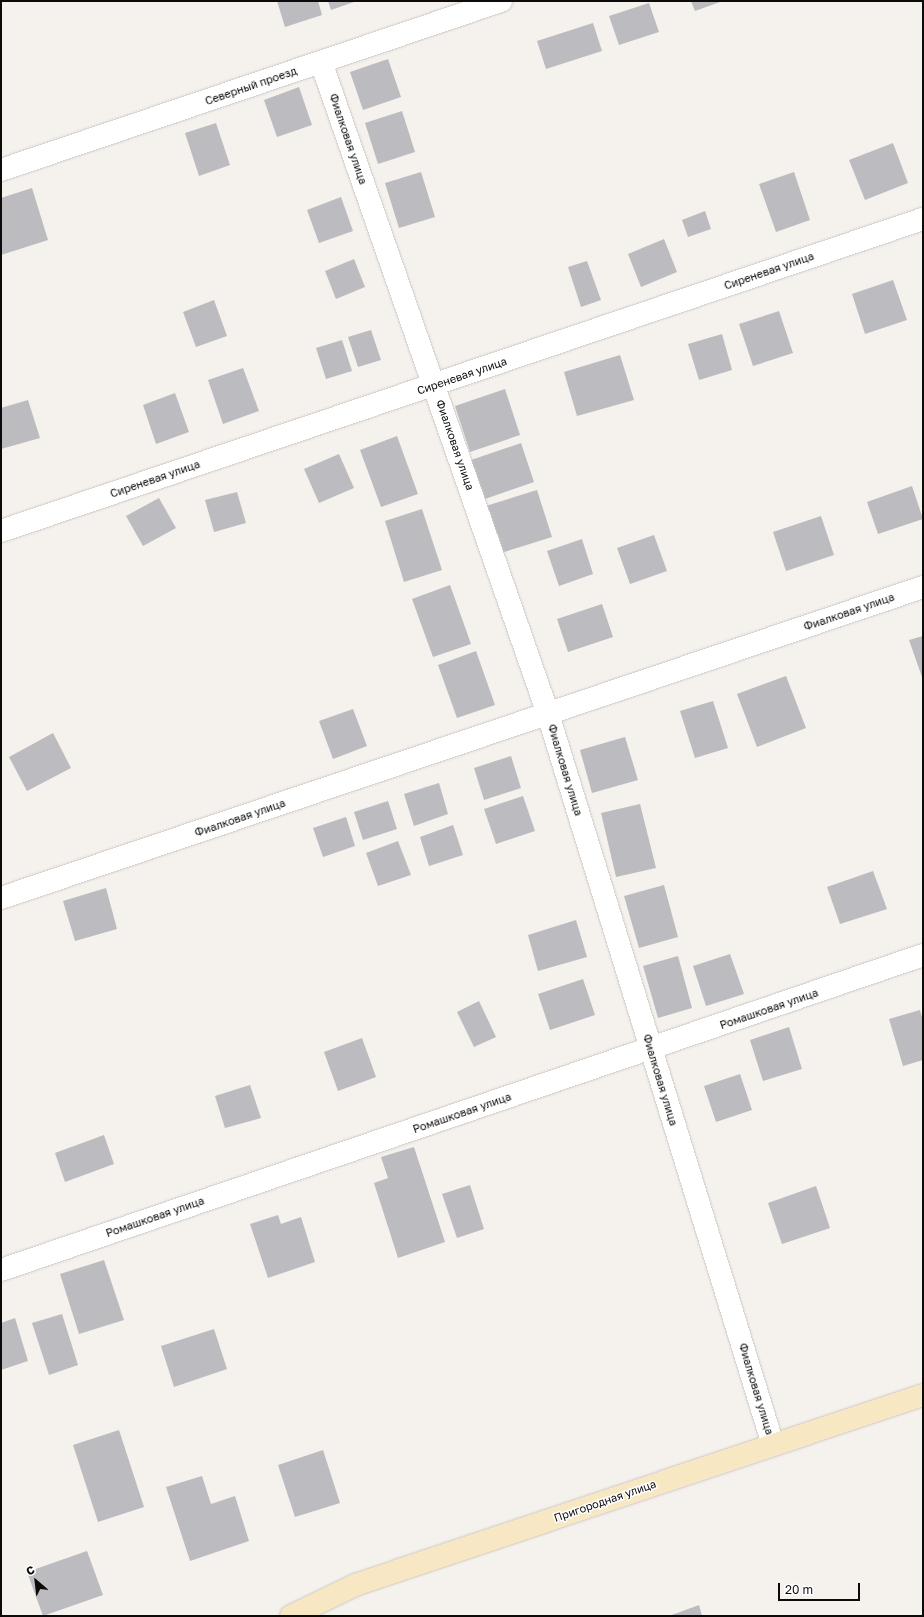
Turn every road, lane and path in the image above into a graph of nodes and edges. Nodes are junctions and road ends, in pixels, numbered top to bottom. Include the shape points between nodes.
1 (501, 1) edge
2 (321, 62) junction
3 (1, 170) edge
4 (923, 219) edge
5 (434, 385) junction
6 (1, 531) edge
7 (923, 587) edge
8 (548, 714) junction
9 (1, 898) edge
10 (923, 955) edge
11 (651, 1049) junction
12 (1, 1270) edge
13 (923, 1395) edge
14 (773, 1445) junction
15 (291, 1616) edge

1 - 2 street, Северный проезд
2 - 3 street, Северный проезд
2 - 5 street, Фиалковая улица
4 - 5 street, Сиреневая улица
5 - 6 street, Сиреневая улица
5 - 8 street, Фиалковая улица
7 - 8 street, Фиалковая улица
8 - 9 street, Фиалковая улица
8 - 11 street, Фиалковая улица
10 - 11 street, Ромашковая улица
11 - 12 street, Ромашковая улица
11 - 14 street, Фиалковая улица
13 - 14 street, Пригородная улица
14 - 15 street, Пригородная улица via 355,1585

